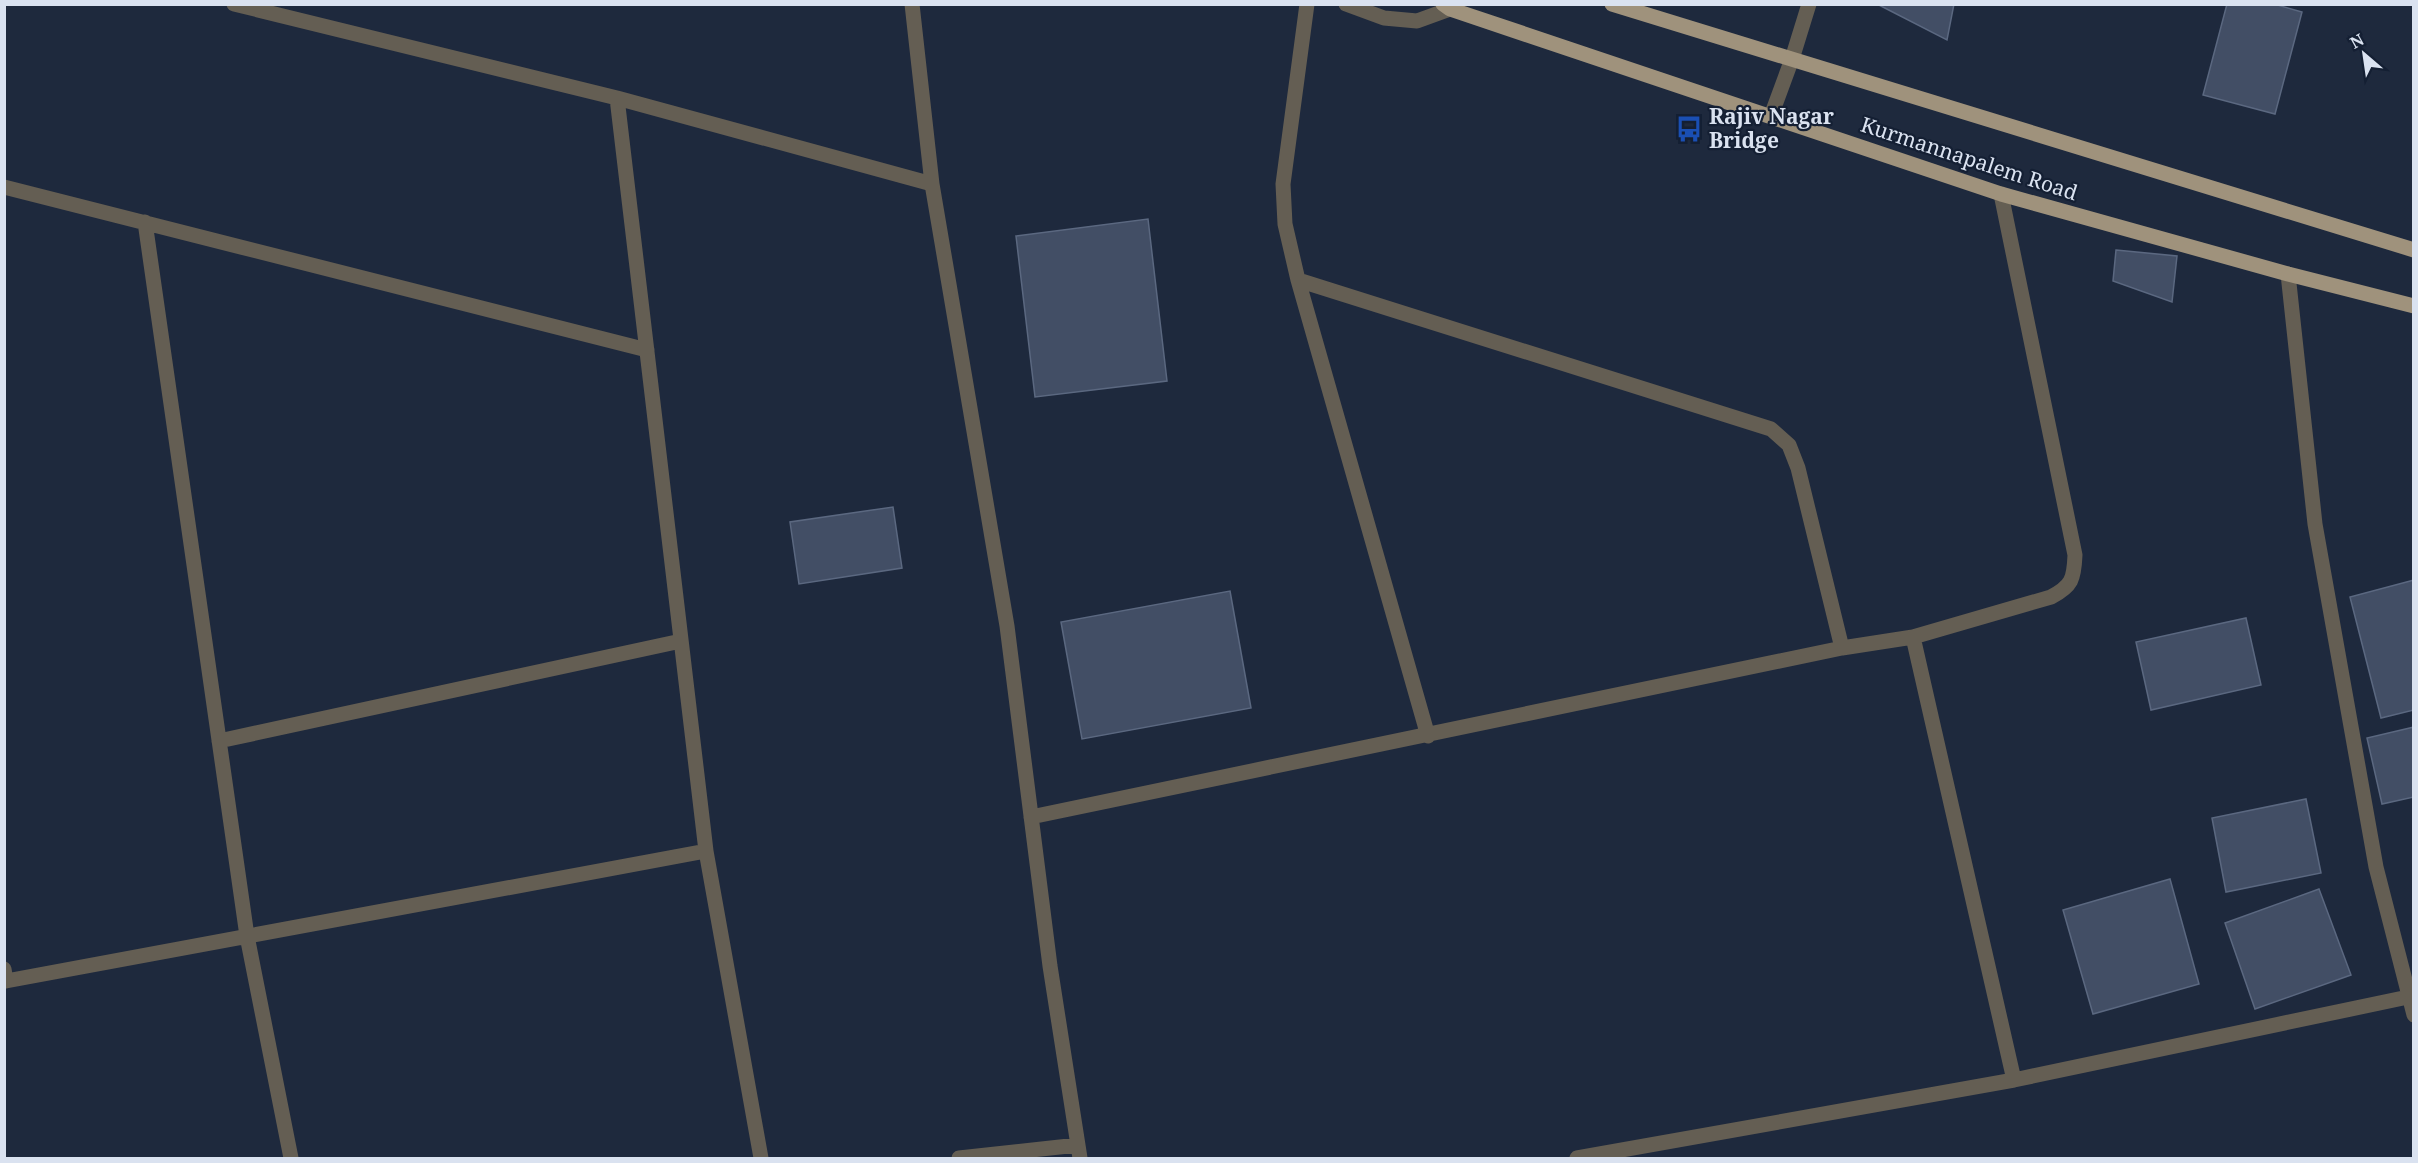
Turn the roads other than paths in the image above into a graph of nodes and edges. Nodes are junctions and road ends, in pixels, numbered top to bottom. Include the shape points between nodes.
1 (234, 4) edge
2 (912, 4) edge
3 (1307, 4) edge
4 (1346, 4) edge
5 (1612, 4) edge
6 (1809, 4) edge
7 (1448, 6) edge
8 (1792, 59) junction
9 (617, 98) junction
10 (1771, 116) junction
11 (932, 184) junction
12 (4, 186) edge
13 (2001, 194) junction
14 (145, 222) junction
15 (2414, 250) edge
16 (2288, 274) junction
17 (1298, 280) junction
18 (2414, 306) edge
19 (647, 350) junction
20 (1913, 637) junction
21 (681, 641) junction
22 (1842, 648) junction
23 (1428, 736) junction
24 (219, 741) junction
25 (1031, 817) junction
26 (706, 851) junction
27 (246, 936) junction
28 (4, 969) edge
29 (2408, 997) junction
30 (2414, 1015) edge
31 (2014, 1080) junction
32 (1079, 1152) edge
33 (291, 1158) edge
34 (761, 1158) edge
35 (959, 1158) edge
36 (1576, 1158) edge

1 - 9 street
2 - 11 street
3 - 17 street via 1283,184 1285,224
4 - 7 street via 1384,18 1417,21
5 - 8 main road, Kurmannapalem Road
6 - 8 street
7 - 10 main road, Kurmannapalem Road
8 - 10 street
8 - 15 main road, Kurmannapalem Road
9 - 11 street
9 - 19 street
10 - 13 main road, Kurmannapalem Road
11 - 25 street via 1007,626
12 - 14 street
13 - 16 main road, Kurmannapalem Road
13 - 20 street via 2074,555 2074,573 2067,589 2051,597
14 - 19 street
14 - 24 street
16 - 18 main road, Kurmannapalem Road
16 - 29 street via 2315,524 2376,867
17 - 22 street via 1771,429 1789,445 1798,468
17 - 23 street
19 - 21 street
20 - 22 street
20 - 31 street
21 - 24 street
21 - 26 street
22 - 23 street
23 - 25 street
24 - 27 street
25 - 32 street
26 - 27 street
26 - 34 street
27 - 28 street via 6,981
27 - 33 street
29 - 30 street
29 - 31 street
31 - 36 street
32 - 35 street

